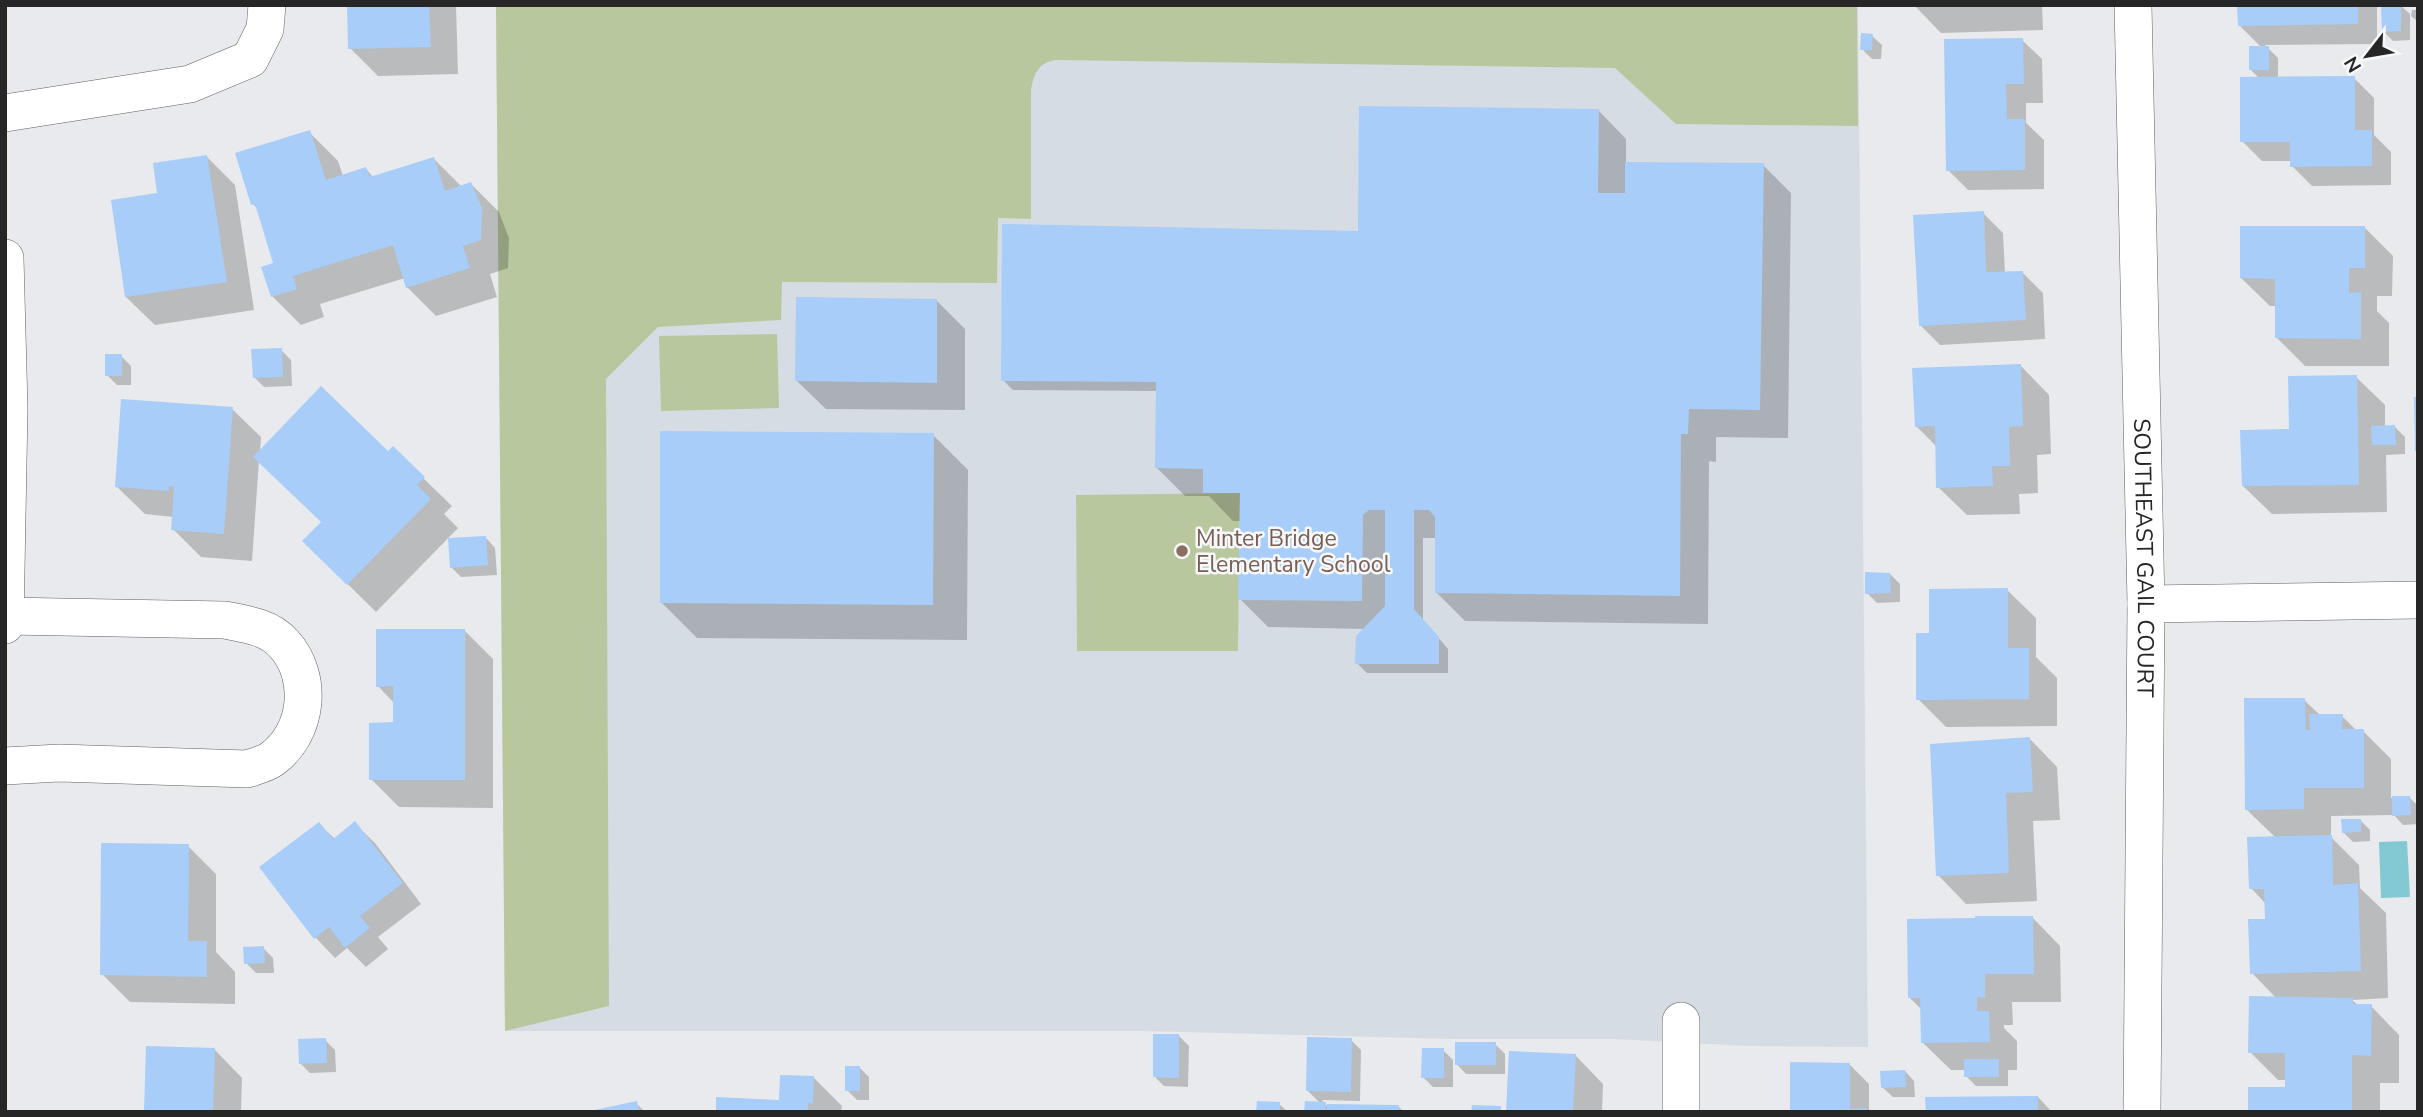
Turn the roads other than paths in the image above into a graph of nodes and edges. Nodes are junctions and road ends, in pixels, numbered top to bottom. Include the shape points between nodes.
1 (267, 5) edge
2 (2133, 5) edge
3 (5, 113) edge
4 (5, 258) edge
5 (7, 408) edge
6 (2418, 600) edge
7 (2146, 604) junction
8 (6, 616) edge
9 (5, 625) edge
10 (5, 766) edge
11 (1681, 1021) dead end
12 (1681, 1112) edge
13 (2141, 1112) edge

1 - 3 street via 265,29 250,59 190,84
2 - 7 street, SOUTHEAST GAIL COURT
4 - 5 street
5 - 8 street
6 - 7 street
7 - 13 street, SOUTHEAST GAIL COURT
8 - 9 street
8 - 10 street via 225,620 260,628 284,643 299,667 304,689 301,717 289,743 271,760 247,769
11 - 12 street

